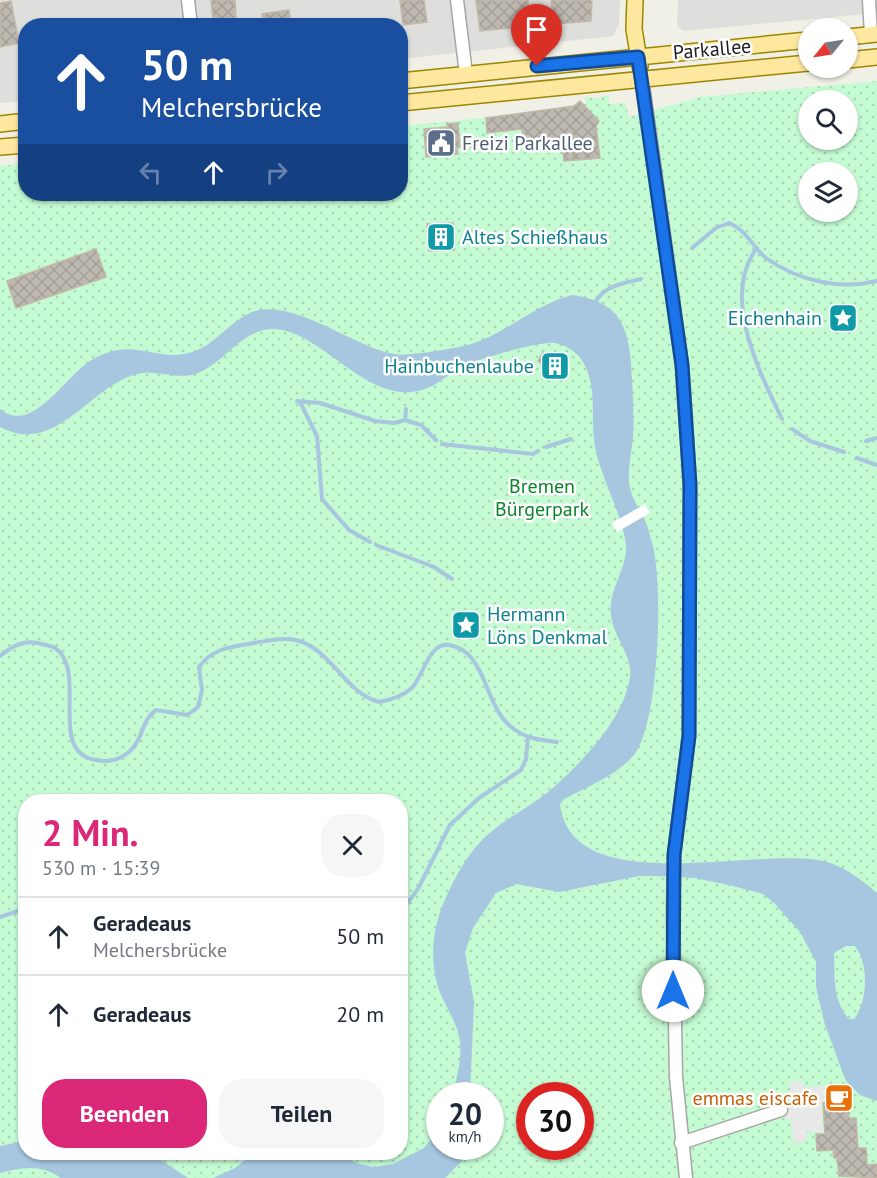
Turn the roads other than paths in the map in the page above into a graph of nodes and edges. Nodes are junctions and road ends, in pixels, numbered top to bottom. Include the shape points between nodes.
1 (188, 0) edge
2 (458, 0) edge
3 (635, 0) edge
4 (869, 0) edge
5 (190, 18) edge
6 (874, 35) edge
7 (858, 36) edge
8 (798, 41) edge
9 (638, 57) junction
10 (877, 57) edge
11 (858, 59) edge
12 (798, 64) edge
13 (466, 74) junction
14 (642, 78) junction
15 (408, 80) edge
16 (408, 102) edge
17 (18, 122) edge
18 (0, 124) edge
19 (18, 146) edge
20 (0, 147) edge
21 (781, 1110) dead end
22 (681, 1143) junction
23 (686, 1178) edge

1 - 5 street
2 - 13 street
3 - 9 main road
4 - 6 street
6 - 7 main road
8 - 9 main road, Parkallee
9 - 13 main road, Parkallee
9 - 14 main road
10 - 11 main road
12 - 14 main road, Parkallee
13 - 15 main road, Parkallee
14 - 16 main road, Parkallee
14 - 22 street via 682,365 690,485 689,736 673,886 673,1011
17 - 18 main road
19 - 20 main road
21 - 22 street
22 - 23 street

